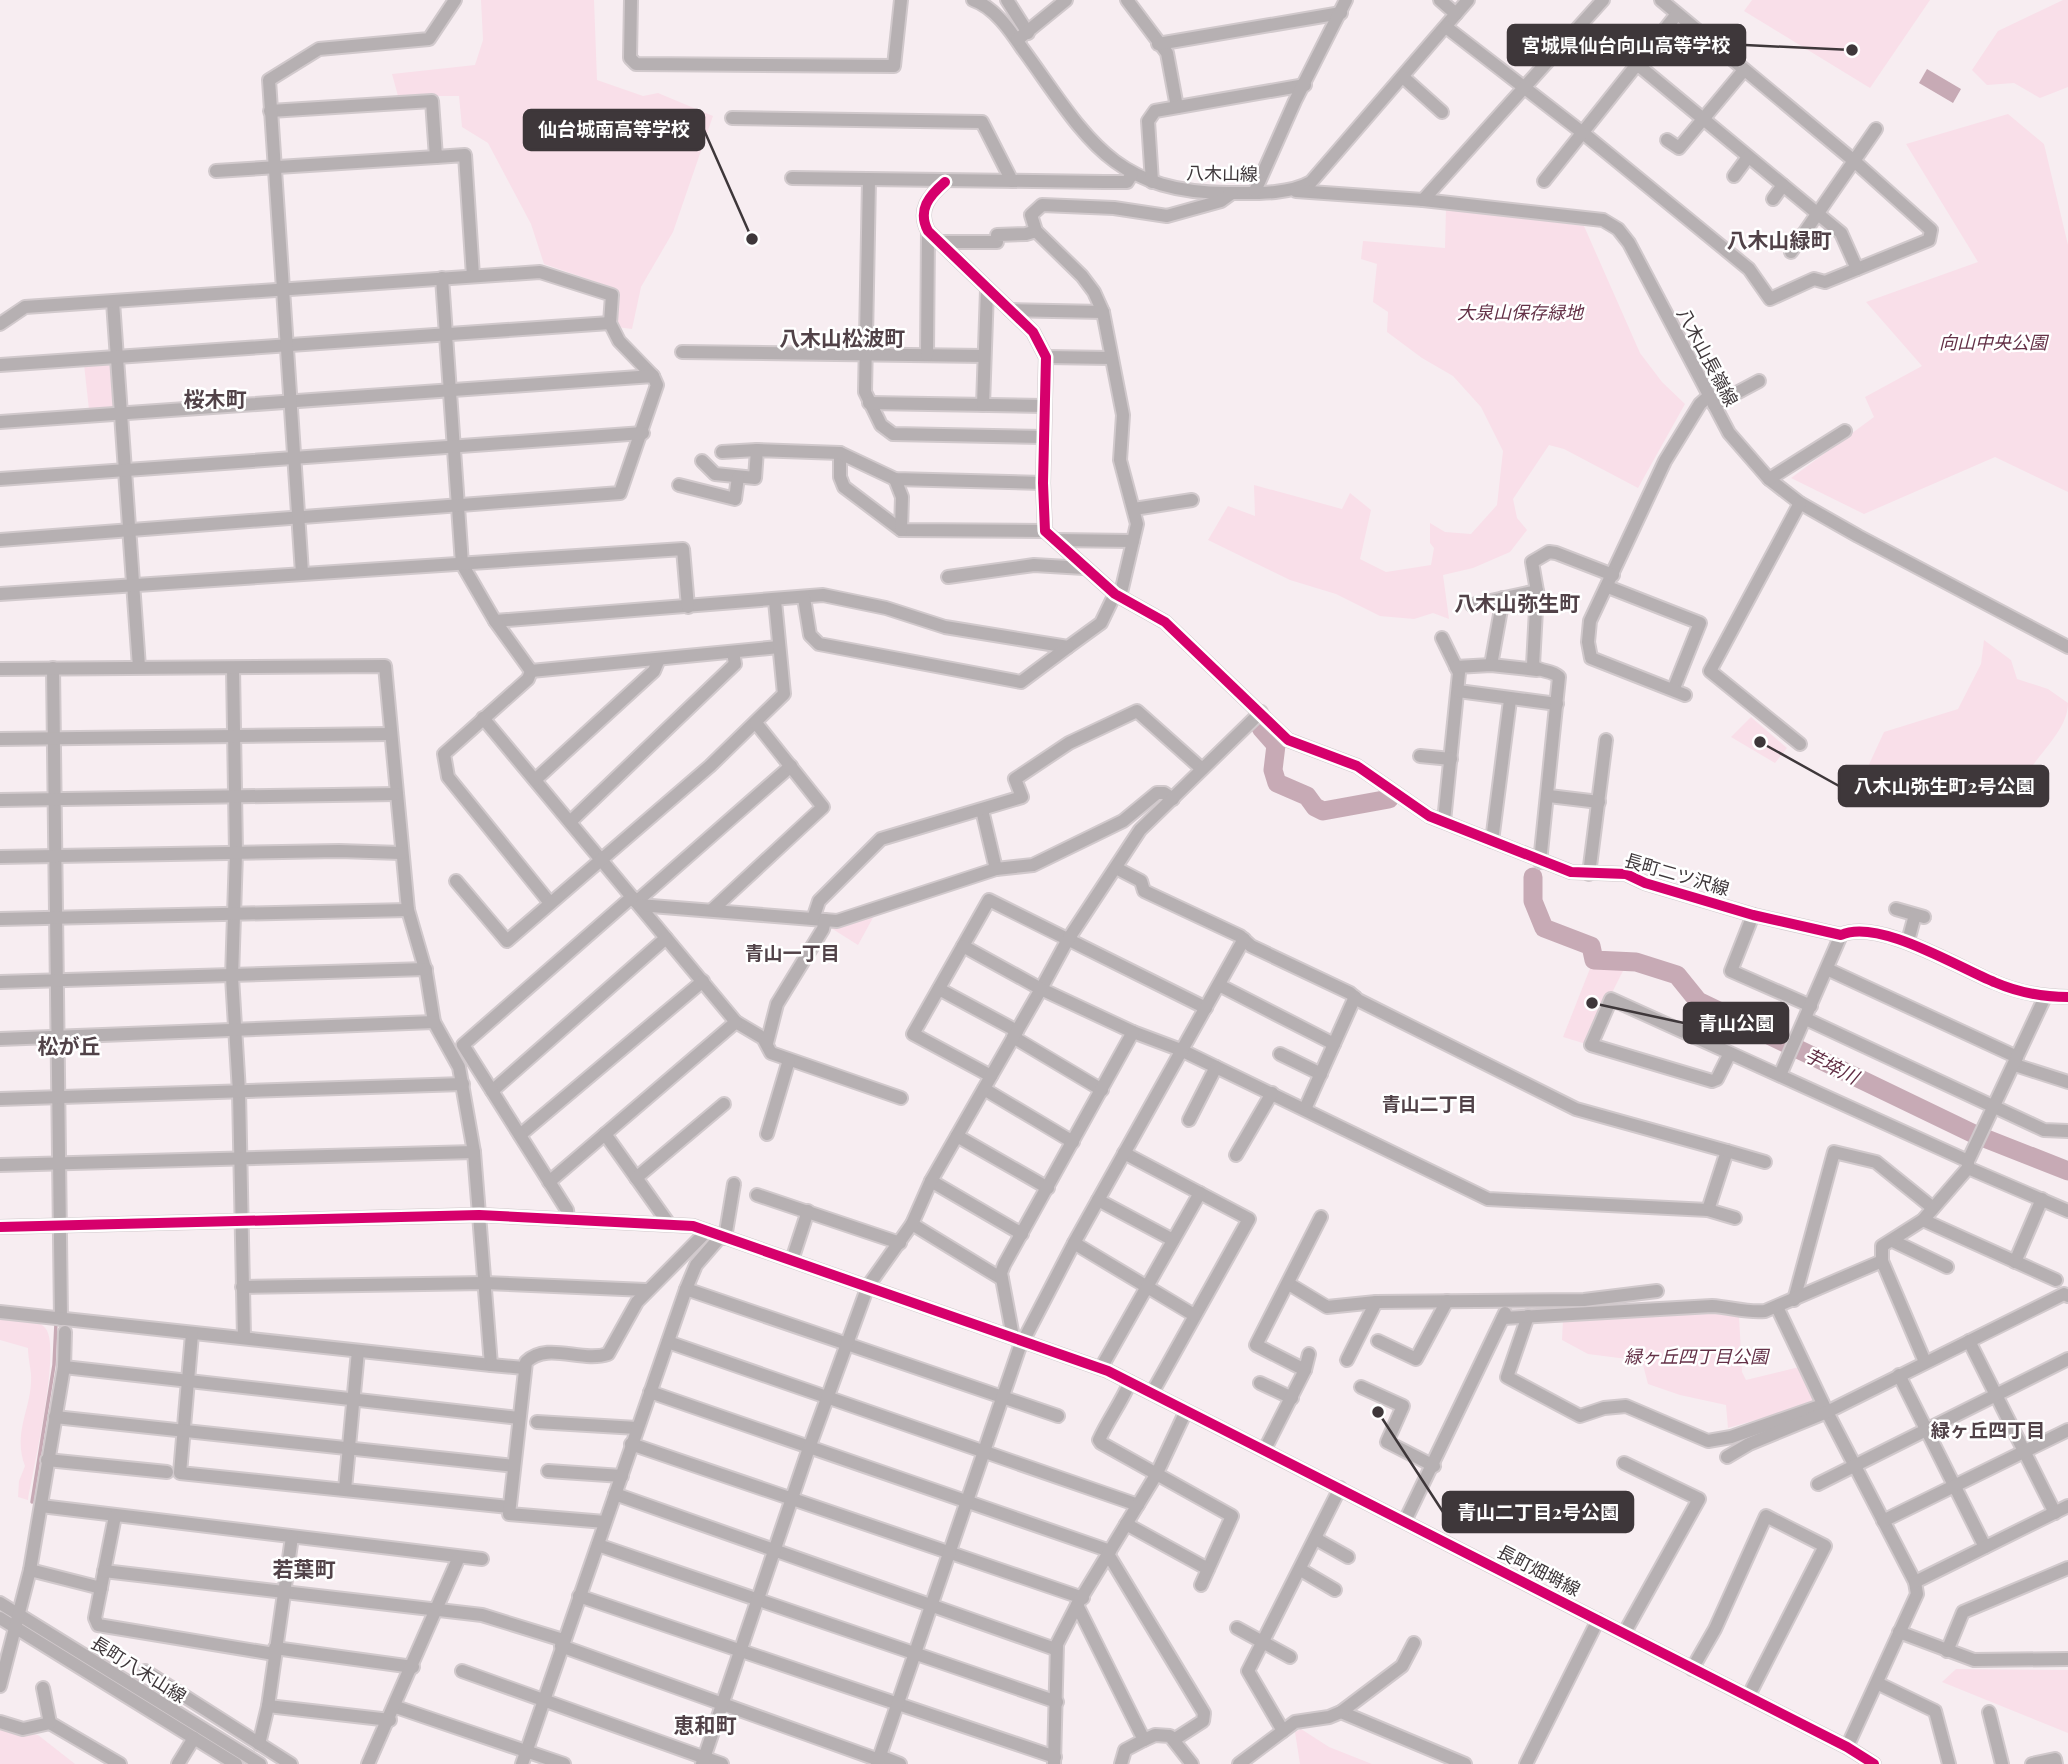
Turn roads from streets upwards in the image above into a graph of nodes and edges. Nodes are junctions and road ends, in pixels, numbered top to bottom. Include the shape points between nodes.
1 (455, 0) edge
2 (631, 0) edge
3 (901, 0) edge
4 (973, 0) edge
5 (1007, 0) edge
6 (1066, 0) edge
7 (1127, 0) edge
8 (1346, 0) edge
9 (1440, 0) edge
10 (1468, 0) edge
11 (1603, 0) edge
12 (1661, 0) edge
13 (1341, 13) junction
14 (1456, 14) junction
15 (1677, 14) junction
16 (1446, 27) junction
17 (1028, 33) junction
18 (1017, 40) junction
19 (1158, 44) junction
20 (1638, 65) junction
21 (1744, 70) junction
22 (1403, 77) junction
23 (1305, 85) junction
24 (1525, 88) junction
25 (1177, 107) junction
26 (270, 111) junction
27 (1442, 112) dead end
28 (732, 118) dead end
29 (1704, 120) junction
30 (1876, 129) dead end
31 (1583, 133) junction
32 (1667, 140) dead end
33 (436, 157) junction
34 (1748, 158) junction
35 (1853, 160) junction
36 (273, 168) junction
37 (216, 171) dead end
38 (1132, 174) junction
39 (1734, 176) dead end
40 (792, 178) dead end
41 (869, 180) junction
42 (1012, 181) junction
43 (1544, 181) dead end
44 (945, 182) junction
45 (1152, 182) junction
46 (1783, 185) junction
47 (1255, 191) junction
48 (1296, 191) junction
49 (1232, 193) junction
50 (1773, 199) dead end
51 (1423, 200) junction
52 (1817, 213) junction
53 (928, 231) junction
54 (1036, 231) junction
55 (937, 242) junction
56 (1791, 252) dead end
57 (1857, 269) junction
58 (472, 276) junction
59 (442, 278) junction
60 (282, 289) junction
61 (987, 289) junction
62 (113, 302) junction
63 (1010, 310) junction
64 (1103, 312) junction
65 (610, 323) junction
66 (0, 324) edge
67 (446, 334) junction
68 (285, 346) junction
69 (682, 352) dead end
70 (865, 355) junction
71 (927, 355) junction
72 (984, 356) junction
73 (118, 357) junction
74 (1046, 357) junction
75 (1111, 358) junction
76 (0, 365) edge
77 (653, 376) junction
78 (1759, 381) dead end
79 (450, 390) junction
80 (1712, 400) junction
81 (289, 401) junction
82 (869, 403) junction
83 (984, 405) junction
84 (1044, 405) junction
85 (121, 414) junction
86 (0, 422) edge
87 (1845, 431) dead end
88 (643, 433) junction
89 (1044, 437) junction
90 (454, 446) junction
91 (757, 450) junction
92 (722, 452) dead end
93 (840, 453) junction
94 (294, 459) junction
95 (702, 461) dead end
96 (126, 472) junction
97 (738, 477) junction
98 (0, 479) edge
99 (895, 479) junction
100 (1769, 479) junction
101 (1043, 483) junction
102 (679, 485) dead end
103 (1192, 500) dead end
104 (1800, 503) junction
105 (457, 507) junction
106 (1134, 509) junction
107 (297, 520) junction
108 (901, 530) junction
109 (130, 532) junction
110 (1050, 535) junction
111 (0, 540) edge
112 (1133, 541) junction
113 (462, 564) junction
114 (1084, 568) junction
115 (302, 573) junction
116 (948, 577) dead end
117 (1611, 581) junction
118 (132, 585) junction
119 (1537, 591) junction
120 (0, 594) edge
121 (1117, 595) junction
122 (804, 598) junction
123 (1503, 598) junction
124 (775, 601) junction
125 (1472, 605) dead end
126 (688, 607) junction
127 (495, 621) junction
128 (1441, 638) dead end
129 (2068, 646) edge
130 (779, 647) junction
131 (1068, 647) junction
132 (733, 652) junction
133 (659, 659) junction
134 (1491, 666) junction
135 (139, 667) junction
136 (1456, 667) junction
137 (53, 668) junction
138 (233, 668) junction
139 (0, 669) edge
140 (1537, 670) junction
141 (531, 671) junction
142 (1458, 691) junction
143 (1510, 700) junction
144 (1557, 704) junction
145 (1261, 712) junction
146 (483, 718) junction
147 (756, 723) junction
148 (391, 734) junction
149 (233, 736) junction
150 (54, 738) junction
151 (0, 739) edge
152 (1606, 740) dead end
153 (1800, 744) dead end
154 (1420, 756) dead end
155 (1451, 760) junction
156 (790, 766) junction
157 (1202, 769) junction
158 (535, 780) junction
159 (396, 794) junction
160 (1549, 796) junction
161 (236, 797) junction
162 (55, 799) junction
163 (1173, 799) junction
164 (0, 800) edge
165 (1598, 802) junction
166 (982, 810) junction
167 (1444, 821) junction
168 (570, 822) junction
169 (1492, 841) junction
170 (236, 853) junction
171 (401, 853) junction
172 (55, 856) junction
173 (0, 857) edge
174 (601, 860) junction
175 (1540, 862) junction
176 (1116, 867) junction
177 (996, 869) junction
178 (1589, 874) junction
179 (456, 881) dead end
180 (636, 901) junction
181 (550, 903) junction
182 (1896, 909) dead end
183 (408, 910) junction
184 (712, 910) junction
185 (233, 915) junction
186 (1753, 915) junction
187 (0, 919) edge
188 (57, 919) junction
189 (819, 919) junction
190 (1841, 934) junction
191 (666, 938) junction
192 (1244, 939) junction
193 (1067, 941) junction
194 (1908, 941) junction
195 (963, 946) junction
196 (426, 969) junction
197 (1828, 969) junction
198 (232, 977) junction
199 (58, 981) junction
200 (702, 981) junction
201 (0, 982) edge
202 (1219, 985) junction
203 (939, 989) junction
204 (1041, 989) junction
205 (1355, 997) junction
206 (2045, 997) junction
207 (2068, 997) edge
208 (1206, 1008) junction
209 (1808, 1013) junction
210 (434, 1022) junction
211 (736, 1022) junction
212 (235, 1031) junction
213 (1133, 1032) junction
214 (1015, 1034) junction
215 (58, 1038) junction
216 (0, 1039) edge
217 (767, 1043) junction
218 (1334, 1044) junction
219 (1181, 1050) junction
220 (1730, 1053) junction
221 (1280, 1054) dead end
222 (789, 1060) junction
223 (2016, 1061) junction
224 (1216, 1067) junction
225 (1321, 1074) junction
226 (1780, 1075) junction
227 (991, 1076) junction
228 (2068, 1082) edge
229 (463, 1084) junction
230 (984, 1089) junction
231 (1101, 1090) junction
232 (492, 1091) junction
233 (239, 1092) junction
234 (1272, 1093) junction
235 (58, 1098) junction
236 (901, 1098) dead end
237 (0, 1099) edge
238 (724, 1104) dead end
239 (1996, 1108) junction
240 (1305, 1109) junction
241 (1189, 1121) dead end
242 (2068, 1131) edge
243 (605, 1134) junction
244 (767, 1134) dead end
245 (520, 1135) junction
246 (957, 1136) junction
247 (1073, 1142) junction
248 (1727, 1151) junction
249 (474, 1152) junction
250 (1124, 1153) junction
251 (1236, 1155) dead end
252 (240, 1160) junction
253 (1765, 1163) dead end
254 (0, 1165) edge
255 (1968, 1165) junction
256 (59, 1166) junction
257 (636, 1178) junction
258 (931, 1181) junction
259 (550, 1182) junction
260 (734, 1184) dead end
261 (1048, 1188) junction
262 (1200, 1193) junction
263 (757, 1195) dead end
264 (2042, 1199) junction
265 (1098, 1200) junction
266 (1933, 1208) junction
267 (1708, 1210) junction
268 (2068, 1210) edge
269 (808, 1211) junction
270 (479, 1215) junction
271 (1321, 1217) dead end
272 (1735, 1218) dead end
273 (568, 1220) junction
274 (1923, 1220) junction
275 (241, 1221) junction
276 (668, 1224) junction
277 (912, 1224) junction
278 (0, 1227) edge
279 (61, 1227) junction
280 (707, 1231) junction
281 (1022, 1234) junction
282 (723, 1237) junction
283 (1173, 1240) junction
284 (1893, 1241) junction
285 (900, 1242) junction
286 (1074, 1243) junction
287 (792, 1261) junction
288 (1882, 1261) junction
289 (2015, 1262) junction
290 (1947, 1268) dead end
291 (1002, 1279) junction
292 (2056, 1280) dead end
293 (485, 1283) junction
294 (1289, 1284) junction
295 (868, 1286) junction
296 (242, 1287) junction
297 (1146, 1287) junction
298 (686, 1289) junction
299 (646, 1290) junction
300 (1657, 1291) dead end
301 (2068, 1296) edge
302 (1794, 1300) junction
303 (1447, 1301) junction
304 (1510, 1301) junction
305 (1376, 1302) junction
306 (1777, 1307) junction
307 (0, 1312) edge
308 (1194, 1315) junction
309 (1528, 1317) junction
310 (1503, 1318) junction
311 (63, 1325) junction
312 (191, 1334) junction
313 (244, 1338) junction
314 (1018, 1339) junction
315 (1378, 1341) dead end
316 (1969, 1341) junction
317 (668, 1342) junction
318 (847, 1342) junction
319 (358, 1351) junction
320 (1309, 1354) dead end
321 (2068, 1359) edge
322 (1347, 1360) dead end
323 (1925, 1362) junction
324 (491, 1365) junction
325 (64, 1367) junction
326 (524, 1368) junction
327 (1101, 1368) junction
328 (1306, 1370) junction
329 (1899, 1375) junction
330 (1130, 1382) junction
331 (187, 1383) junction
332 (1260, 1383) dead end
333 (1361, 1387) dead end
334 (650, 1392) junction
335 (1152, 1393) junction
336 (1995, 1395) junction
337 (1005, 1396) junction
338 (828, 1398) junction
339 (1292, 1398) junction
340 (354, 1401) junction
341 (1825, 1409) junction
342 (1186, 1411) junction
343 (1058, 1416) dead end
344 (55, 1417) junction
345 (519, 1418) junction
346 (537, 1422) dead end
347 (637, 1428) junction
348 (184, 1430) junction
349 (2068, 1430) edge
350 (1927, 1432) junction
351 (631, 1444) junction
352 (348, 1447) junction
353 (809, 1448) junction
354 (1265, 1449) junction
355 (2024, 1451) junction
356 (986, 1452) junction
357 (1727, 1457) dead end
358 (47, 1460) junction
359 (1624, 1463) dead end
360 (514, 1466) junction
361 (1434, 1466) junction
362 (1854, 1466) junction
363 (548, 1471) dead end
364 (167, 1472) dead end
365 (1157, 1475) junction
366 (622, 1476) junction
367 (1818, 1484) dead end
368 (1953, 1487) junction
369 (1340, 1488) junction
370 (345, 1489) junction
371 (615, 1494) junction
372 (793, 1499) junction
373 (969, 1502) junction
374 (1138, 1505) junction
375 (2068, 1506) edge
376 (41, 1507) junction
377 (509, 1507) junction
378 (2055, 1513) junction
379 (115, 1516) junction
380 (1405, 1521) junction
381 (1883, 1521) junction
382 (606, 1522) junction
383 (1126, 1524) junction
384 (292, 1537) junction
385 (1316, 1539) junction
386 (598, 1545) junction
387 (1985, 1547) junction
388 (775, 1552) junction
389 (1109, 1553) junction
390 (951, 1554) junction
391 (1348, 1557) dead end
392 (459, 1558) junction
393 (482, 1559) dead end
394 (2068, 1567) edge
395 (1208, 1569) junction
396 (30, 1570) junction
397 (1301, 1570) junction
398 (104, 1572) junction
399 (1915, 1583) junction
400 (1201, 1585) dead end
401 (101, 1588) junction
402 (1335, 1590) dead end
403 (284, 1592) junction
404 (579, 1595) junction
405 (757, 1600) junction
406 (1080, 1602) junction
407 (0, 1603) edge
408 (934, 1606) junction
409 (436, 1611) junction
410 (18, 1614) junction
411 (0, 1618) edge
412 (1598, 1620) junction
413 (14, 1627) junction
414 (1237, 1629) dead end
415 (1625, 1632) junction
416 (1899, 1632) junction
417 (1261, 1640) junction
418 (562, 1643) junction
419 (1415, 1643) dead end
420 (1055, 1649) junction
421 (740, 1650) junction
422 (274, 1651) junction
423 (1947, 1651) junction
424 (917, 1654) junction
425 (1290, 1657) dead end
426 (2068, 1659) edge
427 (413, 1667) junction
428 (1692, 1669) junction
429 (145, 1671) dead end
430 (462, 1671) dead end
431 (1877, 1684) junction
432 (0, 1686) edge
433 (43, 1688) dead end
434 (1748, 1697) junction
435 (543, 1700) junction
436 (1057, 1702) junction
437 (899, 1703) junction
438 (722, 1704) junction
439 (268, 1706) junction
440 (396, 1707) junction
441 (1341, 1712) junction
442 (1989, 1712) dead end
443 (390, 1720) junction
444 (0, 1722) edge
445 (50, 1723) junction
446 (1283, 1731) junction
447 (194, 1738) junction
448 (1175, 1739) junction
449 (1144, 1740) junction
450 (259, 1744) junction
451 (1847, 1747) junction
452 (527, 1751) junction
453 (879, 1760) edge
454 (703, 1761) edge
455 (1055, 1761) edge
456 (120, 1764) edge
457 (178, 1764) edge
458 (236, 1764) edge
459 (260, 1764) edge
460 (291, 1764) edge
461 (368, 1764) edge
462 (522, 1764) edge
463 (564, 1764) edge
464 (722, 1764) edge
465 (900, 1764) edge
466 (1121, 1764) edge
467 (1192, 1764) edge
468 (1239, 1764) edge
469 (1465, 1764) edge
470 (1526, 1764) edge
471 (1874, 1764) edge
472 (1949, 1764) edge
473 (2002, 1764) edge
474 (2032, 1764) edge
475 (2056, 1764) edge

1 - 26 street via 429,39 319,49 273,75 268,86
2 - 3 street via 630,58 636,64 894,66
4 - 18 street, 八木山線 via 993,13
5 - 17 street
6 - 17 street
7 - 19 street
8 - 13 street
9 - 14 street
10 - 14 street
11 - 24 street
12 - 15 street
13 - 19 street
13 - 23 street
14 - 16 street
15 - 20 street
15 - 21 street
16 - 22 street
16 - 24 street
17 - 18 street
18 - 38 street, 八木山線 via 1100,153
19 - 25 street via 1167,53
20 - 29 street
20 - 31 street
21 - 29 street
21 - 35 street
22 - 27 street
22 - 48 street via 1318,176
23 - 25 street
23 - 47 street
24 - 31 street
24 - 51 street
25 - 45 street via 1155,111 1148,121
26 - 33 street via 432,101
26 - 36 street
28 - 42 street via 982,121
29 - 32 street via 1679,148
29 - 34 street
30 - 35 street
31 - 43 street
31 - 57 street via 1749,269 1770,299 1814,279 1825,282
33 - 36 street
33 - 58 street via 465,155
34 - 39 street
34 - 46 street
35 - 52 street
35 - 57 street via 1931,230 1929,240
36 - 37 street
36 - 60 street
38 - 42 street via 1128,182
38 - 45 street, 八木山線
40 - 41 street
41 - 44 street
41 - 70 street
42 - 44 street
44 - 53 street via 929,196 924,208
45 - 49 street, 八木山線 via 1179,190
46 - 50 street
46 - 52 street
47 - 48 street, 八木山線
47 - 49 street, 八木山線
48 - 51 street, 八木山長嶺線
49 - 54 street via 1221,201 1167,216 1042,205 1031,215
51 - 80 street, 八木山長嶺線 via 1594,218 1618,229
52 - 56 street
52 - 57 street via 1841,233
53 - 55 street
53 - 71 street
54 - 55 street via 997,235 997,242
54 - 64 street via 1082,276
55 - 61 street
58 - 59 street
58 - 65 street via 540,272 612,295
59 - 60 street
59 - 67 street
60 - 62 street
60 - 68 street
61 - 63 street
61 - 72 street
62 - 66 street via 25,307
62 - 73 street
63 - 64 street
63 - 74 street via 1033,332
64 - 75 street
65 - 67 street
65 - 77 street via 619,341
67 - 68 street
67 - 79 street
68 - 73 street
68 - 81 street
69 - 70 street
70 - 71 street
70 - 82 street via 864,392
71 - 72 street
72 - 83 street
73 - 76 street
73 - 85 street
74 - 75 street
74 - 84 street
75 - 106 street via 1123,415 1121,460
77 - 79 street
77 - 88 street via 657,385
78 - 80 street
79 - 81 street
79 - 90 street
80 - 100 street, 八木山長嶺線 via 1729,433
80 - 117 street via 1700,404 1665,461
81 - 85 street
81 - 94 street
82 - 83 street
82 - 89 street via 881,425 893,434
83 - 84 street
84 - 89 street
85 - 86 street
85 - 96 street
87 - 100 street
88 - 90 street
88 - 105 street via 620,493
89 - 101 street
90 - 94 street
90 - 105 street
91 - 92 street
91 - 93 street
91 - 97 street via 755,478
93 - 99 street
93 - 108 street via 844,487
94 - 96 street
94 - 107 street
95 - 97 street via 715,474
96 - 98 street
96 - 109 street
97 - 102 street via 735,499
99 - 101 street
99 - 108 street via 902,497
100 - 104 street, 八木山長嶺線
101 - 110 street
103 - 106 street
104 - 129 street, 八木山長嶺線
104 - 153 street via 1710,670
105 - 107 street
105 - 113 street
106 - 112 street
107 - 109 street
107 - 115 street
108 - 110 street
109 - 111 street
109 - 118 street
110 - 112 street
110 - 114 street, 長町二ツ沢線
112 - 121 street
113 - 115 street
113 - 126 street via 683,549
113 - 127 street
114 - 116 street via 1034,565
114 - 121 street, 長町二ツ沢線
115 - 118 street
117 - 117 street via 1590,621 1591,657 1680,692 1700,623
117 - 119 street via 1549,552 1532,562
118 - 120 street
118 - 135 street
119 - 123 street
119 - 140 street via 1532,665
121 - 131 street via 1101,623
121 - 145 street, 長町二ツ沢線 via 1166,622
122 - 124 street
122 - 131 street via 822,595 886,608 945,627
122 - 131 street via 810,635 819,644 1021,682
123 - 125 street
123 - 134 street
124 - 126 street
124 - 130 street
126 - 127 street
127 - 141 street
128 - 136 street
130 - 132 street
130 - 147 street via 784,694
132 - 133 street
132 - 168 street via 735,664
133 - 141 street
133 - 158 street via 654,671
134 - 136 street
134 - 140 street
135 - 137 street
135 - 138 street
136 - 142 street
137 - 139 street
137 - 150 street
138 - 148 street via 385,666
138 - 149 street
140 - 144 street via 1559,677
141 - 146 street via 528,679
142 - 143 street
142 - 155 street
143 - 144 street
143 - 169 street
144 - 160 street
145 - 157 street
145 - 167 street, 長町二ツ沢線 via 1288,740 1357,766 1429,816
146 - 158 street
146 - 181 street via 444,754 448,778
147 - 156 street
147 - 174 street
148 - 149 street
148 - 159 street
149 - 150 street
149 - 161 street
150 - 151 street
150 - 162 street
152 - 165 street
154 - 155 street
155 - 167 street
156 - 180 street
156 - 184 street via 823,807
157 - 163 street
157 - 166 street via 1137,711 1069,743 1015,779 1022,797
158 - 168 street
159 - 161 street
159 - 171 street
160 - 165 street
160 - 175 street
161 - 162 street
161 - 170 street
162 - 164 street
162 - 172 street
163 - 176 street via 1140,830
163 - 177 street via 1157,793 1123,821 1033,865
165 - 178 street
166 - 177 street
166 - 189 street via 881,839 818,901
167 - 169 street, 長町二ツ沢線
168 - 174 street
169 - 175 street, 長町二ツ沢線
170 - 171 street
170 - 172 street
170 - 185 street
171 - 183 street
172 - 173 street
172 - 188 street
174 - 180 street
174 - 181 street
175 - 178 street, 長町二ツ沢線
176 - 192 street via 1141,881 1143,891
176 - 193 street
177 - 189 street via 837,921
178 - 186 street, 長町二ツ沢線 via 1626,874
179 - 181 street via 507,941
180 - 184 street
180 - 191 street
180 - 232 street via 463,1045
182 - 194 street via 1920,916
183 - 185 street
183 - 196 street
184 - 189 street
185 - 188 street
185 - 198 street
186 - 190 street, 長町二ツ沢線
186 - 209 street via 1731,971
187 - 188 street
188 - 199 street
189 - 217 street via 823,929 777,1004
190 - 194 street, 長町二ツ沢線 via 1853,929
190 - 197 street
191 - 200 street
191 - 232 street
192 - 202 street
192 - 205 street
193 - 195 street via 989,900
193 - 204 street
193 - 208 street
194 - 206 street, 長町二ツ沢線 via 1993,982
195 - 203 street
195 - 204 street
196 - 198 street
196 - 210 street
197 - 209 street
197 - 223 street
198 - 199 street
198 - 212 street
199 - 201 street
199 - 215 street
200 - 211 street
200 - 245 street
202 - 208 street
202 - 218 street
203 - 214 street
203 - 227 street via 913,1034
204 - 213 street
204 - 214 street
205 - 218 street
205 - 248 street via 1576,1109
206 - 207 street, 長町二ツ沢線
206 - 223 street
208 - 219 street
209 - 226 street
209 - 239 street
210 - 212 street
210 - 229 street via 459,1067
211 - 217 street
211 - 243 street
212 - 215 street
212 - 233 street
213 - 219 street
213 - 231 street
214 - 227 street
214 - 231 street
215 - 216 street
215 - 235 street
217 - 222 street via 771,1053
218 - 225 street
219 - 224 street
219 - 250 street
220 - 220 street via 1611,999 1591,1045 1712,1081
220 - 226 street
221 - 225 street
222 - 236 street
222 - 244 street
223 - 228 street
223 - 239 street
224 - 234 street
224 - 241 street
225 - 240 street
226 - 255 street
227 - 230 street
229 - 233 street
229 - 249 street
230 - 246 street
230 - 247 street
231 - 247 street
232 - 245 street
233 - 235 street
233 - 252 street
234 - 240 street
234 - 251 street
235 - 237 street
235 - 256 street
238 - 257 street
239 - 242 street via 2044,1129
239 - 255 street
240 - 267 street via 1488,1199
243 - 257 street
243 - 259 street
245 - 259 street
246 - 258 street
246 - 261 street
247 - 261 street
248 - 253 street
248 - 267 street
249 - 252 street
249 - 270 street
250 - 262 street
250 - 265 street
252 - 256 street
252 - 275 street
254 - 256 street
255 - 264 street
255 - 266 street
256 - 279 street
257 - 276 street
258 - 277 street
258 - 281 street
259 - 273 street
260 - 282 street
261 - 281 street
262 - 283 street
262 - 308 street via 1249,1219
263 - 269 street
264 - 268 street
264 - 289 street
265 - 283 street
265 - 286 street
266 - 274 street
266 - 302 street via 1876,1162 1834,1153
267 - 272 street
269 - 285 street
269 - 287 street
270 - 273 street, 長町畑塒線
270 - 275 street, 長町畑塒線
270 - 293 street
271 - 294 street
273 - 276 street, 長町畑塒線
274 - 284 street
274 - 289 street
275 - 279 street, 長町畑塒線
275 - 296 street
276 - 280 street, 長町畑塒線
277 - 285 street
277 - 291 street
278 - 279 street, 長町畑塒線
279 - 311 street
280 - 282 street, 長町畑塒線
280 - 299 street
281 - 291 street via 1004,1265
282 - 287 street, 長町畑塒線
282 - 298 street via 696,1265
283 - 297 street
284 - 288 street via 1882,1246
284 - 290 street
285 - 295 street
286 - 297 street
286 - 314 street
287 - 295 street, 長町畑塒線
288 - 302 street
288 - 323 street
289 - 292 street
291 - 314 street
293 - 296 street
293 - 299 street
293 - 324 street
294 - 305 street via 1327,1307
294 - 328 street via 1256,1345
295 - 314 street, 長町畑塒線
295 - 318 street
296 - 313 street
297 - 308 street
297 - 327 street
298 - 317 street
298 - 318 street
299 - 326 street via 608,1354 597,1358 543,1352 534,1354
300 - 304 street via 1584,1300
301 - 316 street
302 - 306 street
303 - 304 street
303 - 305 street
303 - 315 street via 1416,1359
304 - 310 street
305 - 322 street
306 - 309 street via 1754,1312 1712,1306
306 - 341 street
307 - 311 street
308 - 335 street
309 - 310 street
309 - 341 street via 1507,1377 1580,1416 1626,1406 1708,1441
310 - 361 street
311 - 312 street
311 - 325 street
312 - 313 street
312 - 331 street
313 - 319 street
314 - 327 street, 長町畑塒線
314 - 337 street
316 - 323 street
316 - 336 street
317 - 334 street
317 - 338 street
318 - 337 street
318 - 338 street
319 - 324 street
319 - 340 street
320 - 328 street
321 - 336 street
323 - 329 street
324 - 326 street
325 - 331 street
325 - 344 street
326 - 345 street
327 - 330 street, 長町畑塒線
328 - 339 street
329 - 341 street
329 - 350 street
330 - 335 street, 長町畑塒線
330 - 365 street via 1099,1440
331 - 340 street
331 - 348 street
332 - 339 street
333 - 361 street via 1403,1406 1387,1442
334 - 347 street
334 - 353 street
335 - 342 street, 長町畑塒線
336 - 350 street
336 - 355 street
337 - 343 street
337 - 356 street
338 - 353 street
338 - 356 street
339 - 354 street
340 - 345 street
340 - 352 street
341 - 357 street
341 - 362 street
342 - 354 street, 長町畑塒線
342 - 365 street
344 - 348 street
344 - 358 street
345 - 360 street
346 - 347 street
347 - 351 street
348 - 352 street
348 - 370 street via 180,1473
349 - 355 street
350 - 362 street
350 - 368 street
351 - 366 street
351 - 372 street
352 - 360 street
352 - 370 street
353 - 372 street
353 - 373 street
354 - 369 street, 長町畑塒線
355 - 368 street
355 - 378 street
356 - 373 street
356 - 374 street
358 - 364 street
358 - 376 street
359 - 415 street via 1699,1499
360 - 377 street
361 - 380 street
362 - 367 street
362 - 381 street
363 - 366 street
365 - 374 street
365 - 395 street via 1232,1516
366 - 371 street
368 - 381 street
368 - 387 street
369 - 380 street, 長町畑塒線
369 - 385 street
370 - 377 street
371 - 382 street
371 - 388 street
372 - 388 street
372 - 390 street
373 - 389 street
373 - 390 street
374 - 383 street
375 - 378 street
376 - 379 street
376 - 396 street
377 - 382 street via 509,1514
378 - 387 street
379 - 384 street
379 - 398 street
380 - 412 street, 長町畑塒線
381 - 399 street
382 - 386 street
383 - 389 street
383 - 395 street
384 - 392 street
384 - 403 street
385 - 391 street
385 - 397 street
386 - 404 street
386 - 405 street
387 - 399 street
388 - 405 street
388 - 408 street
389 - 406 street
389 - 448 street via 1204,1713 1203,1721
390 - 406 street
390 - 408 street
392 - 393 street
392 - 409 street
394 - 423 street via 1963,1612
395 - 400 street
396 - 401 street
396 - 410 street
397 - 402 street
397 - 417 street
398 - 401 street
398 - 403 street
399 - 416 street via 1917,1594
401 - 422 street via 95,1618 98,1625
403 - 409 street
403 - 422 street
404 - 418 street
404 - 421 street
405 - 421 street
405 - 424 street
406 - 420 street
406 - 449 street
407 - 410 street, 長町八木山線
408 - 420 street
408 - 424 street
409 - 418 street via 482,1615
409 - 427 street
410 - 413 street
410 - 459 street, 長町八木山線
411 - 413 street
412 - 415 street, 長町畑塒線
412 - 470 street
413 - 432 street
413 - 447 street
414 - 417 street
415 - 428 street, 長町畑塒線
416 - 423 street
416 - 431 street
417 - 425 street
417 - 446 street via 1248,1671
418 - 435 street
418 - 438 street
419 - 441 street via 1402,1667
420 - 436 street
421 - 437 street
421 - 438 street
422 - 427 street
422 - 439 street
423 - 426 street via 1974,1660
424 - 436 street
424 - 437 street
427 - 440 street
428 - 434 street, 長町畑塒線
428 - 434 street via 1766,1516 1825,1546
429 - 450 street
430 - 435 street
431 - 451 street
431 - 472 street via 1935,1711
433 - 445 street
434 - 451 street, 長町畑塒線
435 - 452 street
435 - 454 street
436 - 455 street
437 - 453 street
437 - 455 street
438 - 453 street
438 - 454 street
439 - 443 street
439 - 450 street
440 - 443 street
440 - 452 street
441 - 446 street via 1295,1722
441 - 469 street
442 - 473 street
443 - 461 street
444 - 445 street via 23,1729
445 - 456 street
446 - 468 street
447 - 457 street
447 - 458 street
448 - 449 street via 1155,1735
448 - 467 street
449 - 466 street via 1125,1750
450 - 460 street
451 - 471 street, 長町畑塒線
452 - 462 street
452 - 463 street
453 - 465 street
454 - 464 street
474 - 475 street via 2055,1759

